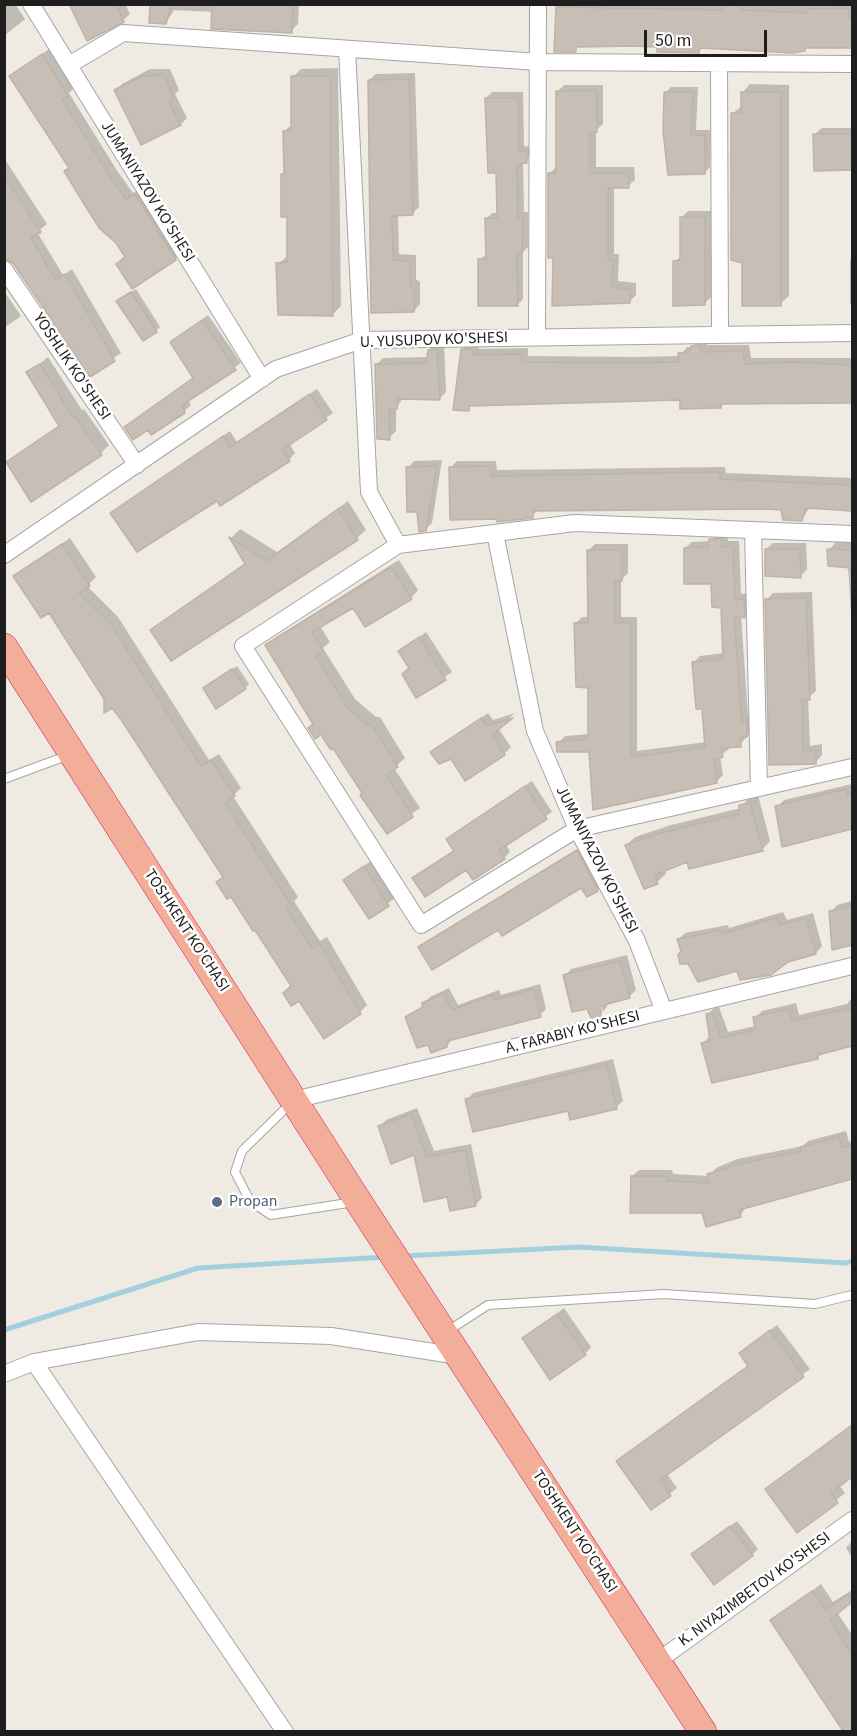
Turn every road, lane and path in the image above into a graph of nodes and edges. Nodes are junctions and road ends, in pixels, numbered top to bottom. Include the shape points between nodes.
1 (31, 4) edge
2 (538, 4) edge
3 (347, 49) junction
4 (538, 62) junction
5 (719, 63) junction
6 (852, 64) edge
7 (69, 65) junction
8 (4, 269) edge
9 (852, 333) edge
10 (720, 335) junction
11 (537, 337) junction
12 (362, 340) junction
13 (262, 379) junction
14 (136, 465) junction
15 (753, 530) junction
16 (495, 533) junction
17 (852, 534) edge
18 (398, 546) junction
19 (4, 555) edge
20 (4, 647) edge
21 (72, 754) junction
22 (852, 767) edge
23 (4, 779) edge
24 (759, 788) junction
25 (577, 829) junction
26 (852, 966) edge
27 (664, 1011) junction
28 (294, 1100) junction
29 (362, 1208) junction
30 (852, 1295) edge
31 (444, 1333) junction
32 (459, 1356) junction
33 (34, 1362) junction
34 (4, 1374) edge
35 (852, 1520) edge
36 (658, 1661) junction
37 (285, 1731) edge
38 (703, 1731) edge

1 - 7 street, JUMANIYAZOV KO'SHESI
2 - 4 street
3 - 4 street
3 - 7 street via 123,33
3 - 12 street
4 - 5 street
4 - 11 street
5 - 6 street
5 - 10 street
7 - 13 street, JUMANIYAZOV KO'SHESI
8 - 14 street, YOSHLIK KO'SHESI
9 - 10 street, U. YUSUPOV KO'SHESI
10 - 11 street, U. YUSUPOV KO'SHESI
11 - 12 street, U. YUSUPOV KO'SHESI
12 - 13 street, U. YUSUPOV KO'SHESI via 276,369
12 - 18 street via 369,492
13 - 14 street, U. YUSUPOV KO'SHESI
14 - 19 street, U. YUSUPOV KO'SHESI
15 - 16 street via 575,523
15 - 17 street
15 - 24 street
16 - 18 street
16 - 25 street, JUMANIYAZOV KO'SHESI via 535,731
18 - 25 street via 243,646 422,925
20 - 21 highway, TOSHKENT KO'CHASI
21 - 23 lane
21 - 28 highway, TOSHKENT KO'CHASI
22 - 24 street
24 - 25 street
25 - 27 street, JUMANIYAZOV KO'SHESI via 638,941
26 - 27 street, A. FARABIY KO'SHESI
27 - 28 street, A. FARABIY KO'SHESI
28 - 29 highway, TOSHKENT KO'CHASI
28 - 29 lane via 242,1151 235,1172 250,1201 271,1215
29 - 31 highway, TOSHKENT KO'CHASI
30 - 31 lane via 815,1304 664,1294 488,1305
31 - 32 highway, TOSHKENT KO'CHASI
32 - 33 street via 331,1336 198,1332
32 - 36 highway, TOSHKENT KO'CHASI
33 - 34 street
33 - 37 street
35 - 36 street, K. NIYAZIMBETOV KO'SHESI
36 - 38 highway, TOSHKENT KO'CHASI

